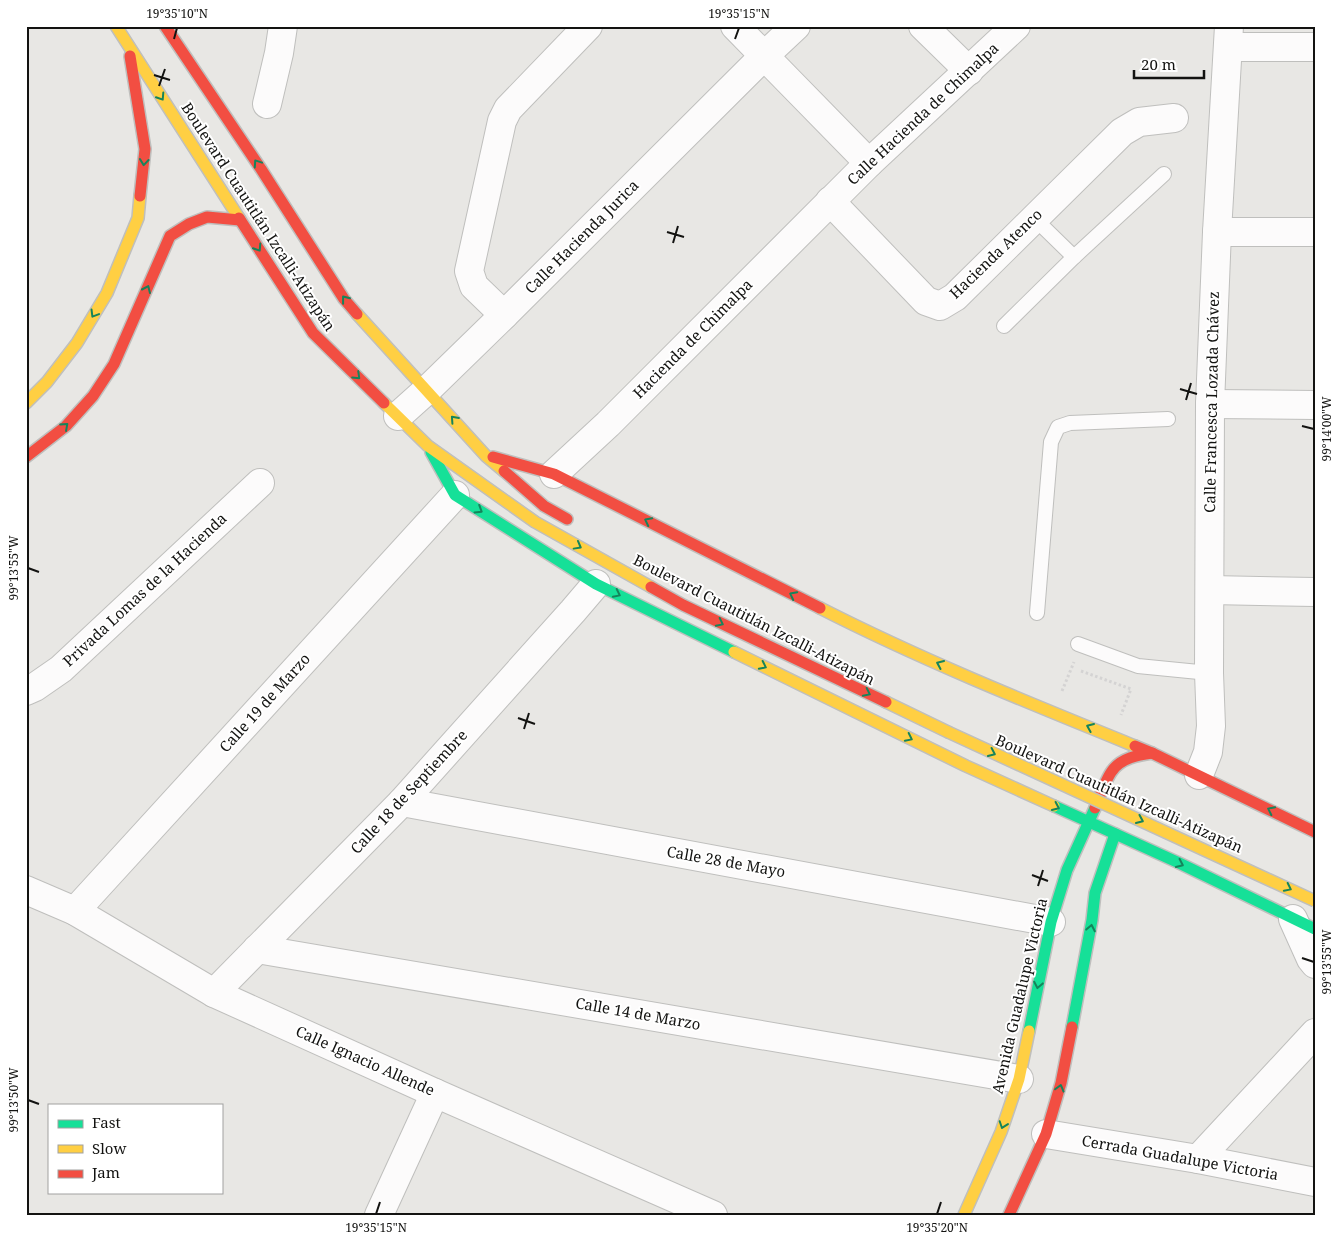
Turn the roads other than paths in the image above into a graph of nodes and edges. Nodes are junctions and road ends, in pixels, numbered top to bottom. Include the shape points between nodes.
1 (116, 26) edge
2 (164, 26) edge
3 (283, 26) edge
4 (588, 26) edge
5 (735, 26) edge
6 (796, 26) edge
7 (923, 26) edge
8 (1016, 26) edge
9 (1228, 36) edge
10 (128, 45) junction
11 (1315, 47) edge
12 (764, 56) junction
13 (969, 71) junction
14 (267, 104) dead end
15 (1174, 118) dead end
16 (868, 163) junction
17 (1164, 174) dead end
18 (830, 201) junction
19 (1034, 218) junction
20 (240, 220) junction
21 (1217, 232) junction
22 (1315, 232) edge
23 (1074, 257) junction
24 (504, 315) junction
25 (1004, 326) dead end
26 (427, 390) junction
27 (26, 403) edge
28 (1210, 404) junction
29 (1315, 405) edge
30 (398, 416) junction
31 (1168, 419) dead end
32 (428, 446) junction
33 (26, 456) edge
34 (486, 456) junction
35 (554, 474) junction
36 (260, 483) dead end
37 (455, 495) junction
38 (578, 525) dead end
39 (596, 584) junction
40 (1210, 590) junction
41 (1315, 592) edge
42 (1037, 613) dead end
43 (1080, 644) road end
44 (1209, 673) junction
45 (26, 691) edge
46 (1152, 753) junction
47 (1199, 775) junction
48 (1093, 779) dead end
49 (1111, 787) dead end
50 (402, 802) junction
51 (1088, 822) junction
52 (1315, 832) edge
53 (1115, 834) junction
54 (26, 890) edge
55 (1315, 901) edge
56 (75, 911) junction
57 (1051, 922) junction
58 (1304, 924) edge
59 (257, 950) junction
60 (1315, 964) edge
61 (214, 993) junction
62 (1315, 1032) edge
63 (1019, 1079) junction
64 (435, 1093) junction
65 (1046, 1134) junction
66 (1198, 1159) junction
67 (1315, 1182) edge
68 (379, 1215) edge
69 (713, 1215) edge
70 (964, 1215) edge
71 (1009, 1215) edge

1 - 10 main road, Boulevard Cuautitlán Izcalli-Atizapán
26 -> 2 main road, Boulevard Cuautitlán Izcalli-Atizapán via 344,299
3 - 14 street
4 - 24 street via 508,109 502,121 469,272 474,286
5 - 12 street
6 - 12 street, Calle Hacienda Jurica
7 - 13 street
8 - 13 street, Calle Hacienda de Chimalpa
9 - 11 street
9 - 21 street, Calle Francesca Lozada Chávez
10 -> 20 main road, Boulevard Cuautitlán Izcalli-Atizapán
10 -> 27 main road via 145,149 138,218 108,293 77,343
12 - 16 street
12 - 24 street, Calle Hacienda Jurica
13 - 16 street, Calle Hacienda de Chimalpa
15 - 19 street, Hacienda Atenco via 1139,122 1122,132
16 - 18 street, Calle Hacienda de Chimalpa
17 - 23 lane
18 - 19 street, Hacienda Atenco via 926,300 940,306 955,297
18 - 35 street, Hacienda de Chimalpa
19 - 23 lane
20 -> 30 main road, Boulevard Cuautitlán Izcalli-Atizapán via 313,333
33 -> 20 main road via 66,426 93,396 114,364 170,236 207,217
21 - 22 street
21 - 28 street, Calle Francesca Lozada Chávez
23 - 25 lane
24 - 26 street, Calle Hacienda Jurica
26 - 30 street, Calle Hacienda Jurica
34 -> 26 main road, Boulevard Cuautitlán Izcalli-Atizapán
28 - 29 street
28 - 40 street, Calle Francesca Lozada Chávez
30 - 32 main road, Boulevard Cuautitlán Izcalli-Atizapán
31 - 42 lane via 1070,422 1058,427 1051,442
32 - 37 main road
32 -> 55 main road, Boulevard Cuautitlán Izcalli-Atizapán, bridge via 535,522 683,604 956,736
34 - 35 main road
34 - 38 main road, Boulevard Cuautitlán Izcalli-Atizapán via 544,506
46 -> 35 main road via 863,630
36 - 45 street, Privada Lomas de la Hacienda via 61,669
37 -> 39 main road
37 - 56 street, Calle 19 de Marzo
39 - 50 street, Calle 18 de Septiembre
39 -> 51 main road via 966,766
40 - 41 street
40 - 44 street, Calle Francesca Lozada Chávez
43 - 44 lane via 1138,666
44 - 47 street, Calle Francesca Lozada Chávez via 1211,726 1208,752
46 - 47 main road
46 - 51 main road, Avenida Guadalupe Victoria via 1137,755 1112,771
52 -> 47 main road
48 - 49 main road, Boulevard Cuautitlán Izcalli-Atizapán
50 - 57 street, Calle 28 de Mayo
50 - 59 street, Calle 18 de Septiembre
51 - 53 main road
51 - 57 main road, Avenida Guadalupe Victoria via 1067,870
53 -> 58 main road
65 -> 53 main road via 1061,1084 1095,893
54 - 56 street, Calle Ignacio Allende
56 - 61 street, Calle Ignacio Allende
57 -> 63 main road, Avenida Guadalupe Victoria
58 - 60 street via 1311,959
59 - 61 street, Calle 18 de Septiembre
59 - 63 street, Calle 14 de Marzo
61 - 64 street, Calle Ignacio Allende
62 - 66 street
63 -> 70 main road, Avenida Guadalupe Victoria via 1001,1132
64 - 68 street
64 - 69 street, Calle Ignacio Allende
65 - 66 street, Cerrada Guadalupe Victoria
65 - 71 main road
66 - 67 street, Cerrada Guadalupe Victoria

